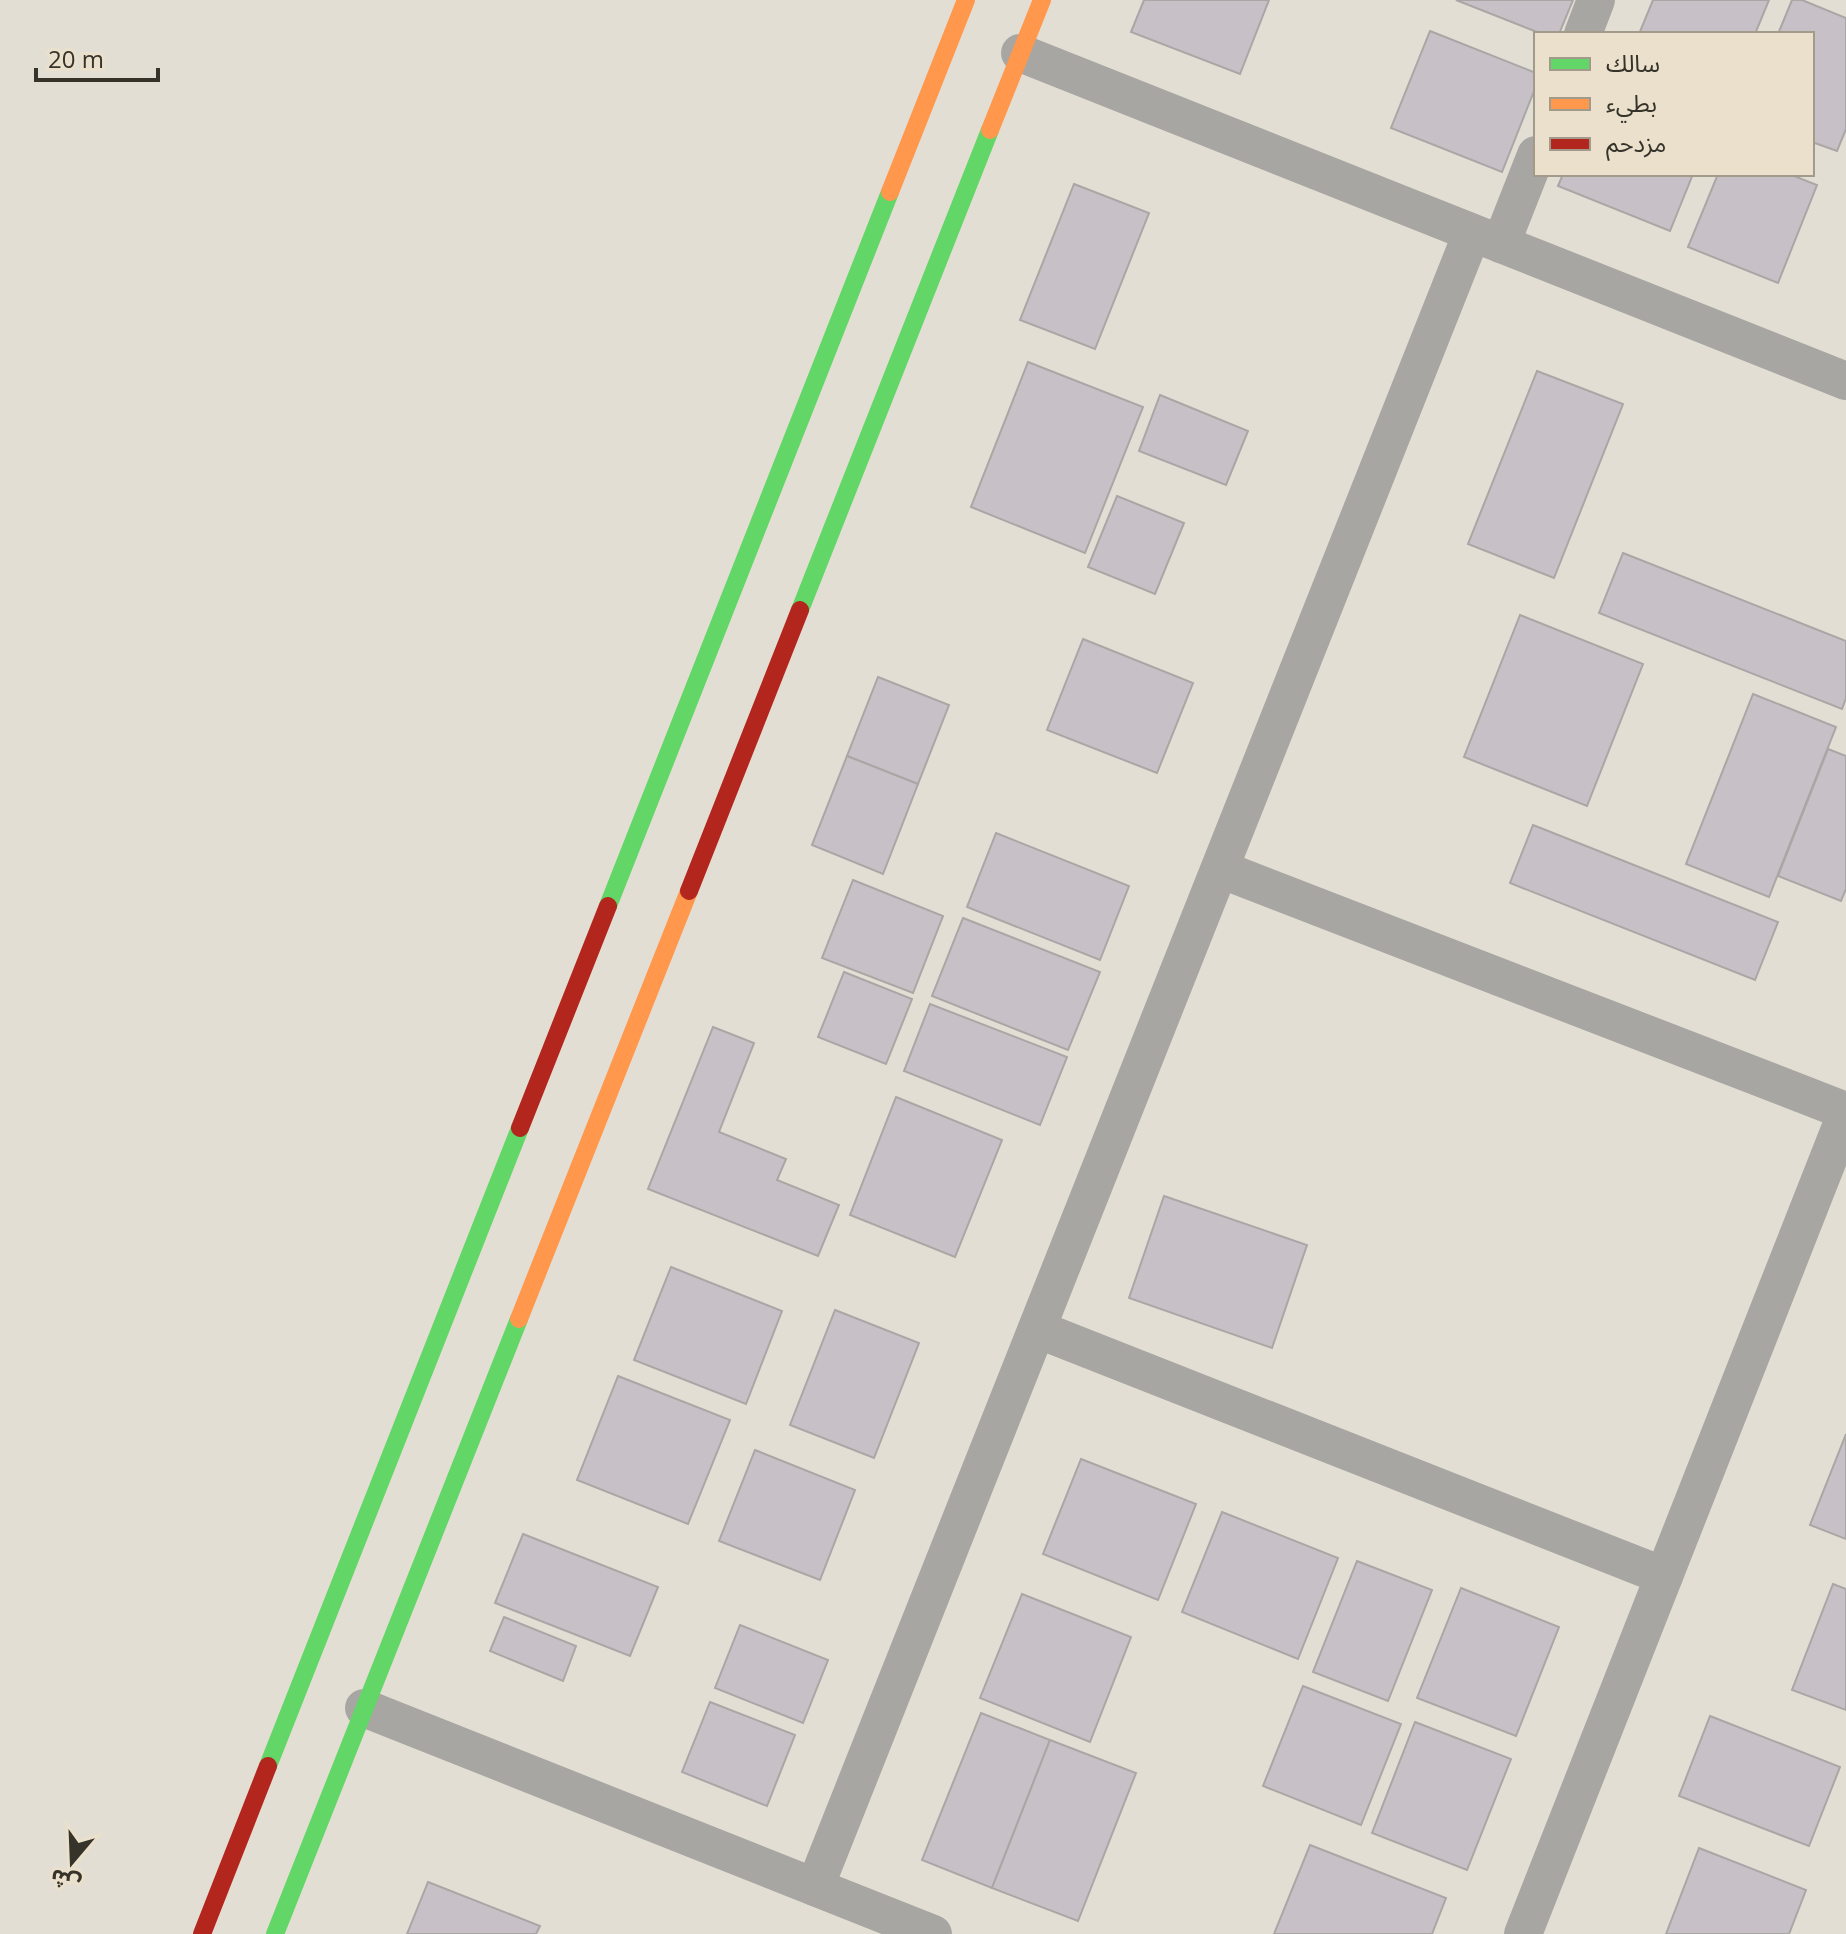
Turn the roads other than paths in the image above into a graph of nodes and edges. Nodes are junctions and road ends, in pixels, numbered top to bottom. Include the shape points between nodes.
1 (966, 0) edge
2 (1042, 0) edge
3 (1596, 0) edge
4 (1584, 32) edge
5 (1020, 53) junction
6 (1534, 158) edge
7 (1486, 238) junction
8 (1846, 381) edge
9 (1220, 869) junction
10 (1846, 1113) edge
11 (1037, 1329) junction
12 (1664, 1576) junction
13 (364, 1708) junction
14 (815, 1887) junction
15 (202, 1934) edge
16 (275, 1934) edge
17 (933, 1934) edge
18 (1523, 1934) edge

1 - 15 street
2 - 5 street
3 - 4 street
5 - 7 street
5 - 13 street
6 - 7 street
7 - 8 street
7 - 9 street
9 - 10 street
9 - 11 street
10 - 12 street
11 - 12 street
11 - 14 street
12 - 18 street
13 - 14 street
13 - 16 street
14 - 17 street

